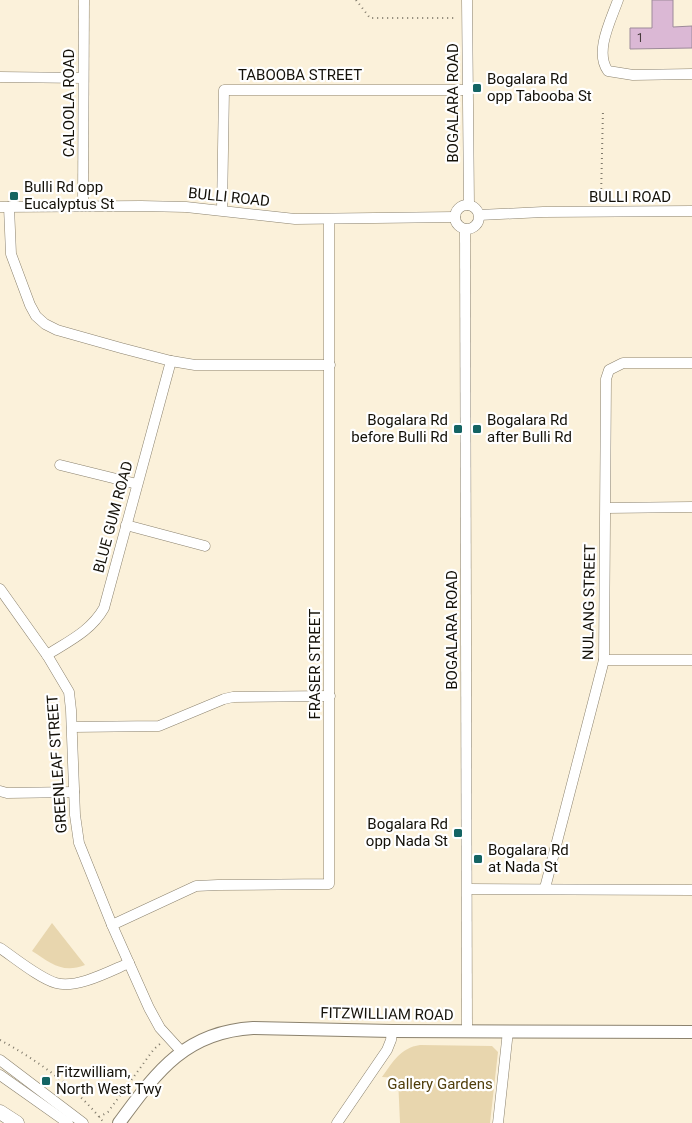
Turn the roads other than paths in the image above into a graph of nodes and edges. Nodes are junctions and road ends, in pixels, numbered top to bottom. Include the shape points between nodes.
1 (84, 0) edge
2 (467, 0) edge
3 (618, 0) edge
4 (692, 74) edge
5 (0, 77) edge
6 (83, 78) junction
7 (467, 90) junction
8 (469, 205) junction
9 (83, 206) junction
10 (5, 207) edge
11 (222, 210) junction
12 (692, 212) edge
13 (479, 215) junction
14 (455, 217) junction
15 (329, 219) junction
16 (465, 229) junction
17 (171, 361) junction
18 (692, 363) edge
19 (330, 365) junction
20 (60, 465) dead end
21 (137, 484) junction
22 (692, 507) edge
23 (606, 508) junction
24 (126, 526) junction
25 (205, 546) dead end
26 (0, 589) edge
27 (47, 655) junction
28 (604, 660) junction
29 (692, 660) edge
30 (330, 696) junction
31 (72, 727) junction
32 (0, 791) edge
33 (74, 792) junction
34 (545, 888) junction
35 (468, 889) junction
36 (692, 890) edge
37 (112, 925) junction
38 (0, 948) edge
39 (129, 963) junction
40 (392, 1031) junction
41 (468, 1031) junction
42 (508, 1032) junction
43 (692, 1032) edge
44 (181, 1052) junction
45 (0, 1060) edge
46 (0, 1075) edge
47 (0, 1112) edge
48 (17, 1123) edge
49 (68, 1123) edge
50 (83, 1123) edge
51 (119, 1123) edge
52 (337, 1123) edge
53 (498, 1123) edge

1 - 6 street, CALOOLA ROAD
2 - 7 street, BOGALARA ROAD
3 - 4 street via 602,53 608,71 633,75
5 - 6 street
6 - 9 street, CALOOLA ROAD
7 - 8 street, BOGALARA ROAD
7 - 11 street, TABOOBA STREET via 224,90
8 - 13 street
8 - 14 street via 459,208
9 - 10 street, BULLI ROAD
9 - 11 street, BULLI ROAD
10 - 17 street via 11,254 36,316 57,330
11 - 15 street, BULLI ROAD via 284,219
12 - 13 street, BULLI ROAD
13 - 16 street via 476,224
14 - 15 street, BULLI ROAD
14 - 16 street
15 - 19 street, FRASER STREET
16 - 35 street, BOGALARA ROAD
17 - 19 street via 195,366
17 - 21 street, BLUE GUM ROAD
18 - 23 street, NULANG STREET via 623,363 609,370 606,379
19 - 30 street, FRASER STREET
20 - 21 street
21 - 24 street, BLUE GUM ROAD
22 - 23 street
23 - 28 street, NULANG STREET
24 - 25 street
24 - 27 street, BLUE GUM ROAD via 104,608 98,619
26 - 27 street, GREENLEAF STREET
27 - 31 street, GREENLEAF STREET via 68,692
28 - 29 street
28 - 34 street, NULANG STREET
30 - 31 street via 233,697 159,726
30 - 37 street, FRASER STREET via 329,884 196,886
31 - 33 street, GREENLEAF STREET
32 - 33 street
33 - 37 street, GREENLEAF STREET via 79,843
34 - 35 street
34 - 36 street
35 - 41 street, BOGALARA ROAD
37 - 39 street, GREENLEAF STREET
38 - 39 street via 47,980 58,983 84,981
39 - 44 street, GREENLEAF STREET via 155,1020
40 - 41 main road, FITZWILLIAM ROAD
40 - 44 main road, FITZWILLIAM ROAD via 242,1029 212,1036
40 - 52 street via 387,1050
41 - 42 main road, FITZWILLIAM ROAD
42 - 43 main road, FITZWILLIAM ROAD
42 - 53 street
44 - 51 main road, FITZWILLIAM ROAD via 147,1085
45 - 50 street
46 - 49 street
47 - 48 highway

